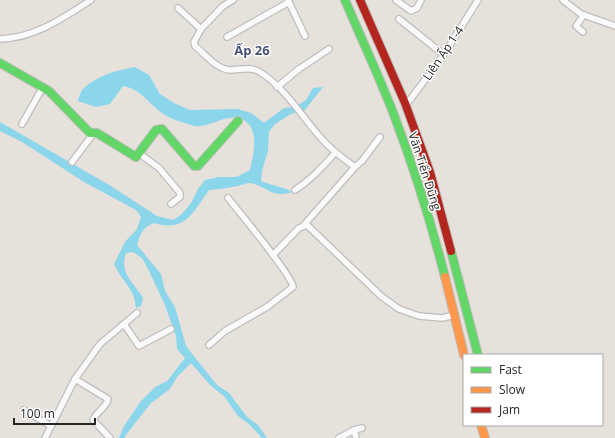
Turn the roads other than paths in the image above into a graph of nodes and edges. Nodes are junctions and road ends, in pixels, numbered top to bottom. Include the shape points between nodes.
1 (92, 0) edge
2 (233, 0) edge
3 (345, 0) edge
4 (360, 0) edge
5 (396, 0) edge
6 (421, 0) edge
7 (478, 0) edge
8 (563, 0) edge
9 (288, 1) edge
10 (178, 8) dead end
11 (584, 15) junction
12 (399, 19) dead end
13 (615, 26) edge
14 (201, 29) junction
15 (583, 32) dead end
16 (305, 36) dead end
17 (227, 37) dead end
18 (0, 39) edge
19 (329, 49) dead end
20 (443, 54) junction
21 (0, 63) edge
22 (43, 88) junction
23 (278, 88) junction
24 (406, 106) junction
25 (238, 120) dead end
26 (22, 124) dead end
27 (93, 134) junction
28 (380, 137) dead end
29 (335, 153) junction
30 (140, 154) junction
31 (72, 162) dead end
32 (355, 167) junction
33 (295, 190) dead end
34 (228, 198) dead end
35 (171, 204) dead end
36 (303, 226) junction
37 (273, 255) junction
38 (137, 313) dead end
39 (455, 315) junction
40 (124, 324) junction
41 (171, 329) dead end
42 (209, 345) dead end
43 (464, 354) edge
44 (478, 354) edge
45 (75, 379) junction
46 (24, 410) dead end
47 (51, 426) junction
48 (481, 426) edge
49 (362, 428) dead end
50 (354, 430) junction
51 (45, 438) edge
52 (110, 438) edge
53 (339, 438) edge
54 (356, 438) edge
55 (485, 438) edge

1 - 18 street via 33,33
2 - 14 street via 223,6
3 - 39 main road, Văn Tiến Dũng via 394,114
4 - 24 main road, Văn Tiến Dũng
5 - 6 street via 411,11 417,8
7 - 20 street, Liên Ấp 1-4
8 - 11 street
9 - 16 street
9 - 17 street
10 - 14 street
11 - 13 street
11 - 15 street via 576,26
12 - 20 street
14 - 23 street via 194,42 195,46 216,65 229,70 250,68 260,72
19 - 23 street via 299,69
20 - 24 street, Liên Ấp 1-4
21 - 22 main road
22 - 26 street
22 - 27 main road
23 - 29 street
24 - 44 main road, Văn Tiến Dũng via 430,172
25 - 30 main road via 198,166 194,166 162,129 156,130
27 - 30 main road via 97,133 136,157
27 - 31 street
28 - 32 street
29 - 32 street
29 - 33 street via 307,183
30 - 35 street via 159,168 180,193 180,197
32 - 36 street
34 - 37 street
36 - 37 street
36 - 39 street via 307,225 370,286 399,310 419,316 442,318
37 - 42 street via 293,282 293,288 267,307 225,331
38 - 40 street
39 - 43 main road, Văn Tiến Dũng
40 - 41 street via 139,346
40 - 45 street via 100,344
45 - 47 street
45 - 52 street via 108,399 107,404 93,420
46 - 47 street
47 - 51 street
48 - 55 main road
49 - 50 street
50 - 53 street
50 - 54 street

